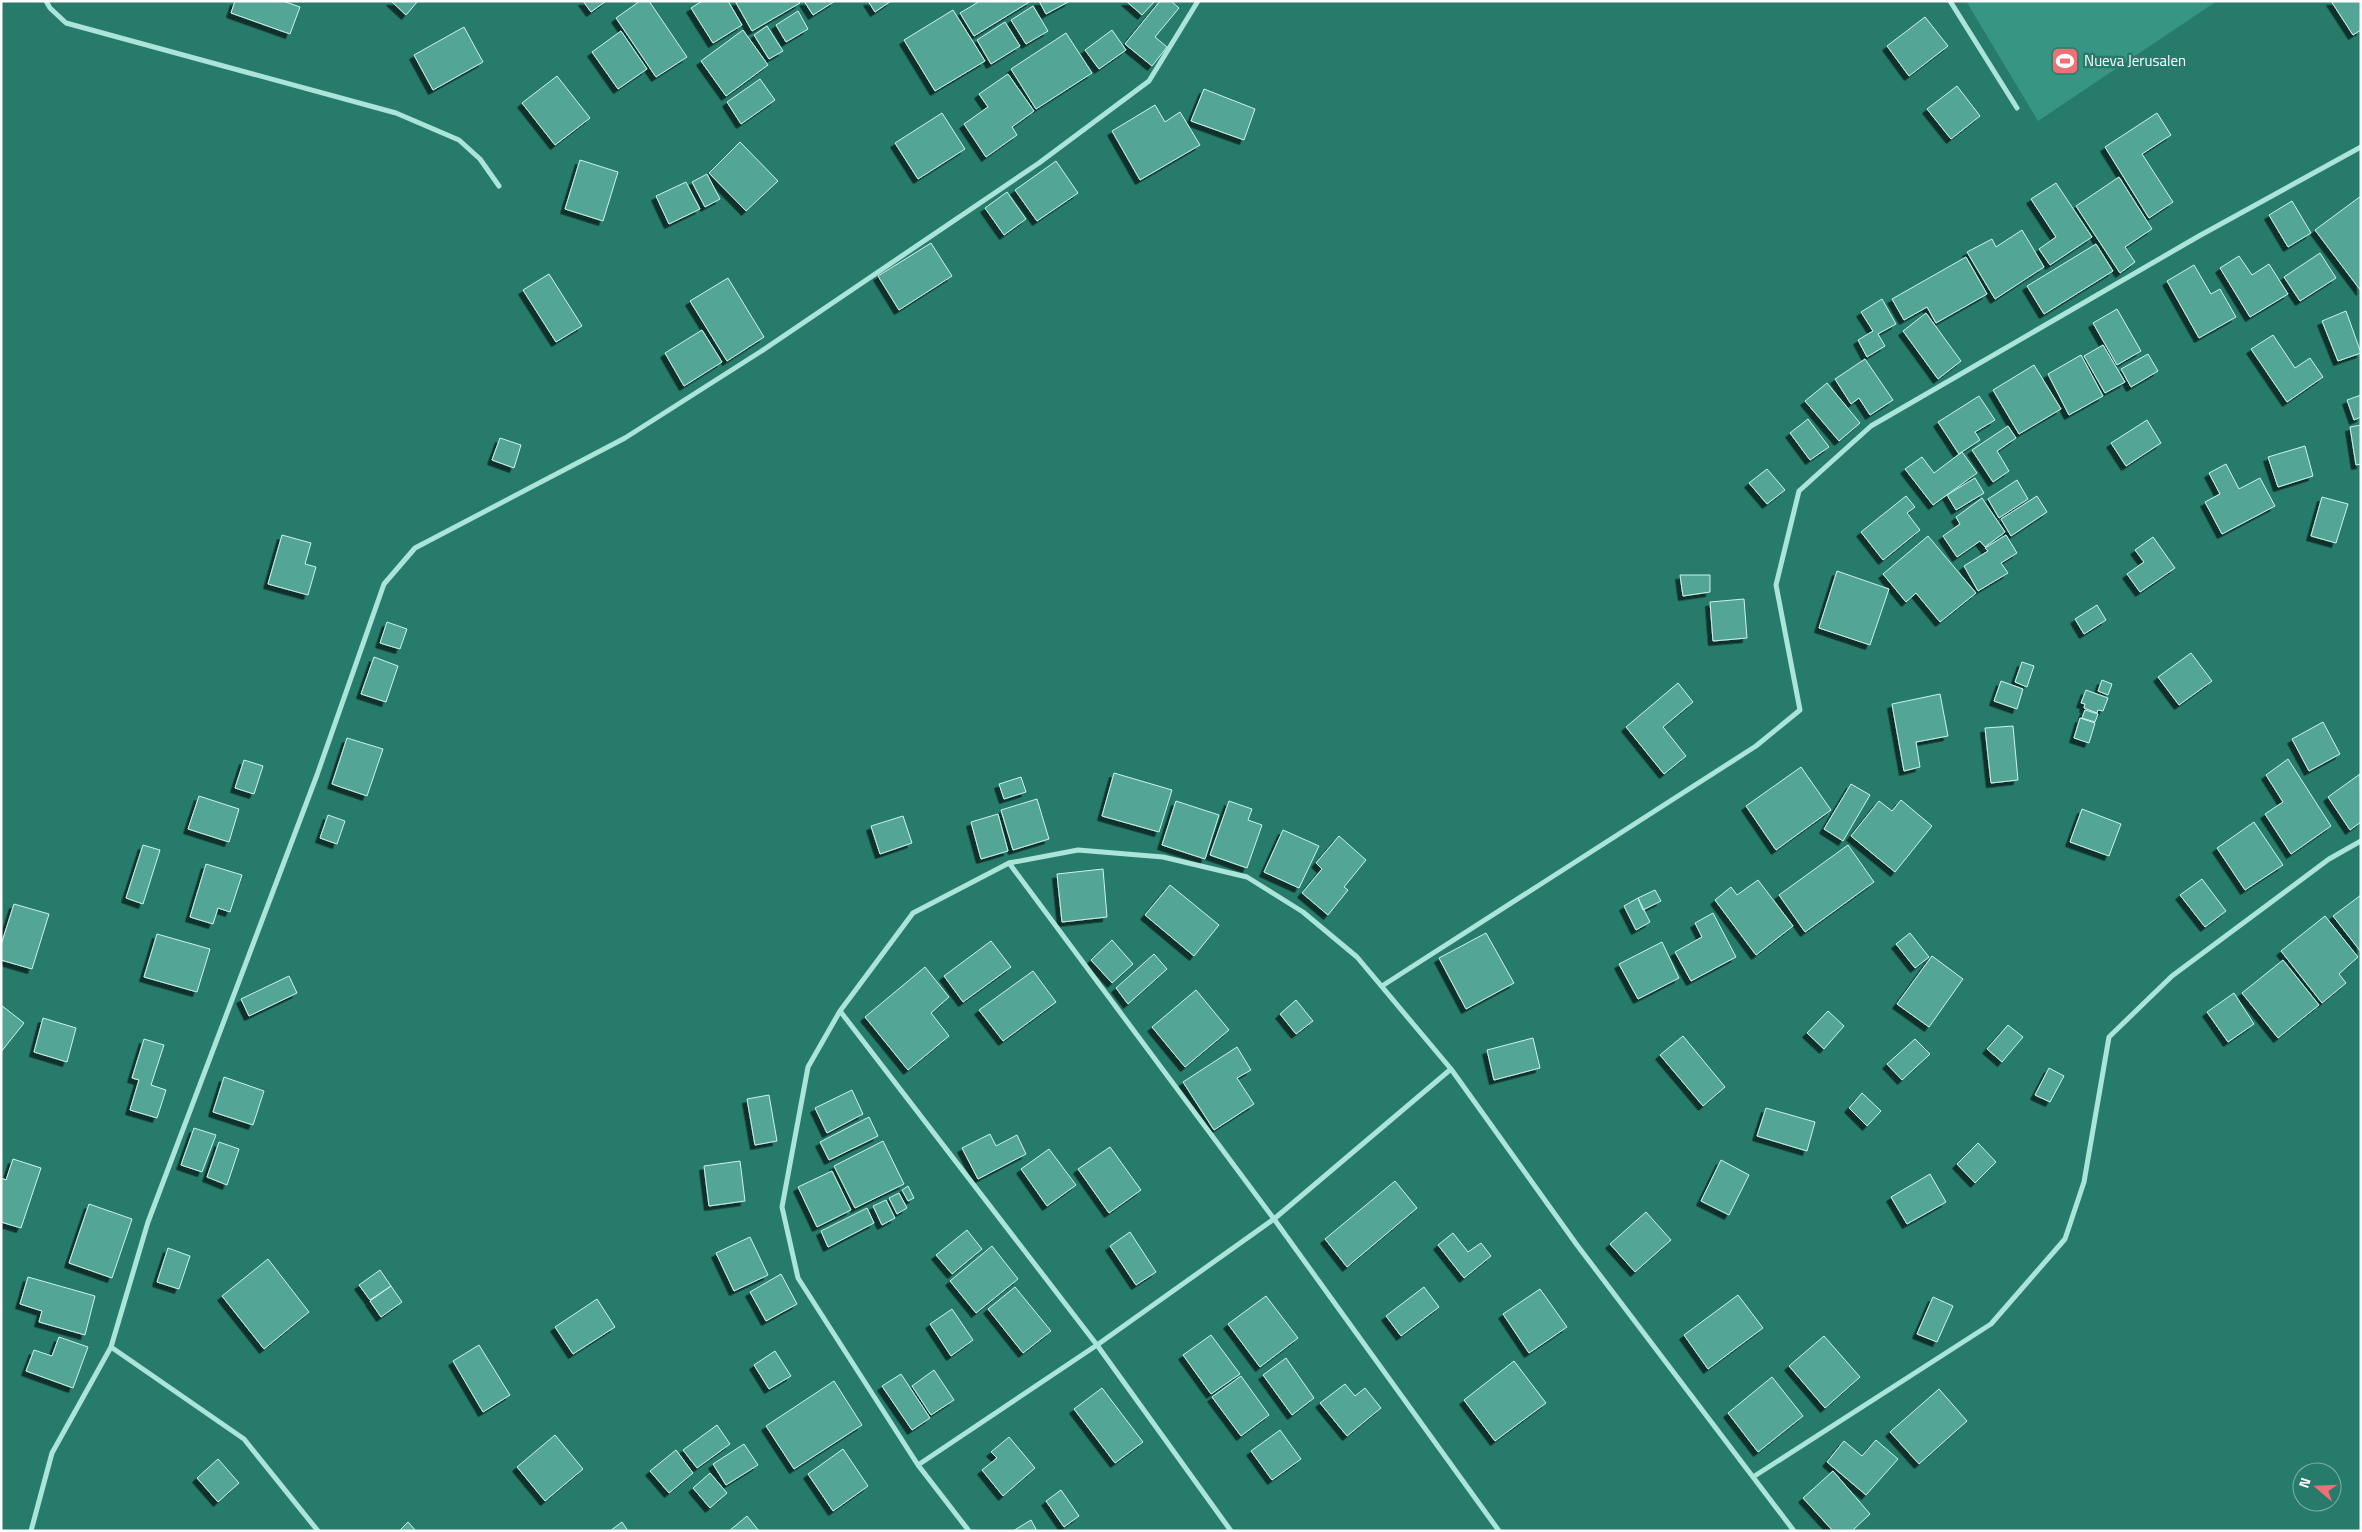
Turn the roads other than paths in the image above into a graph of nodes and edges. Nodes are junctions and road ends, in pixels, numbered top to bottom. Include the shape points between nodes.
1 (46, 1) edge
2 (1198, 1) edge
3 (1950, 1) edge
4 (2017, 108) dead end
5 (2361, 148) edge
6 (499, 186) dead end
7 (2361, 841) edge
8 (1009, 863) junction
9 (1382, 986) junction
10 (840, 1011) junction
11 (1451, 1070) junction
12 (1274, 1219) junction
13 (1097, 1345) junction
14 (111, 1347) junction
15 (918, 1465) junction
16 (1753, 1477) junction
17 (33, 1529) edge
18 (318, 1531) edge
19 (969, 1531) edge
20 (1231, 1531) edge
21 (1499, 1531) edge
22 (1794, 1531) edge

1 - 6 street via 66,24 396,113 459,140 480,159
2 - 14 street via 1149,82 1039,163 760,352 625,438 415,548 384,584 148,1222
3 - 4 street
5 - 9 street via 2199,236 1871,426 1800,491 1776,585 1800,710 1756,746
7 - 16 street via 2329,859 2172,976 2109,1036 2084,1182 2065,1239 1991,1324
8 - 9 street via 1078,850 1163,857 1247,878 1303,912 1358,957
8 - 10 street via 913,913
8 - 12 street
9 - 11 street
10 - 13 street
10 - 15 street via 808,1067 782,1207 798,1278
11 - 12 street
11 - 16 street
12 - 13 street
12 - 21 street
13 - 15 street
13 - 20 street
14 - 17 street via 52,1453
14 - 18 street via 244,1439
15 - 19 street
16 - 22 street

